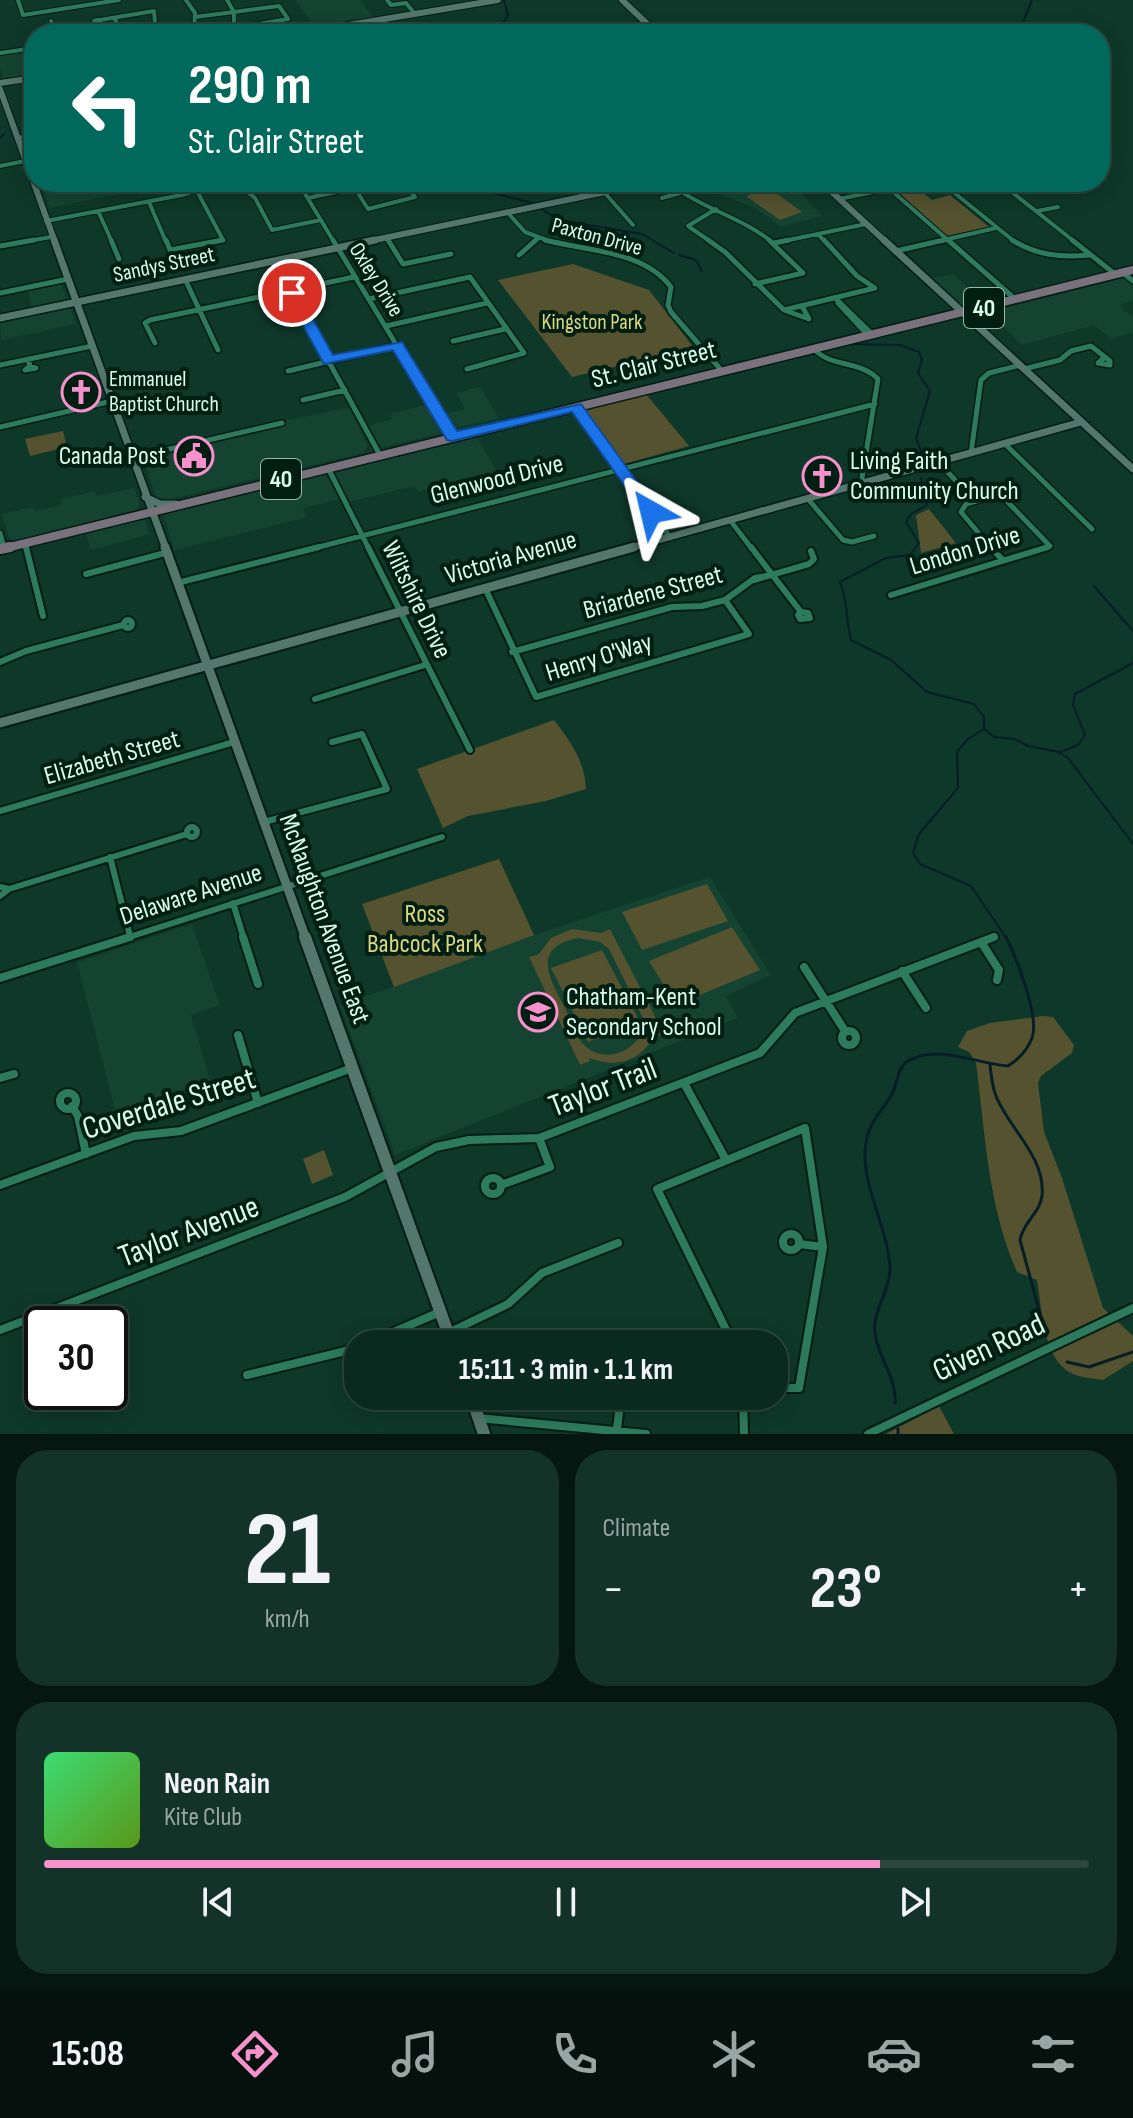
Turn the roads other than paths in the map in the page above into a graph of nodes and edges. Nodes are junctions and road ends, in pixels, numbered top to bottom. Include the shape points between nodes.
1 (18, 0) edge
2 (63, 0) edge
3 (119, 0) edge
4 (186, 0) edge
5 (227, 0) edge
6 (387, 0) edge
7 (498, 0) edge
8 (622, 0) edge
9 (108, 1) edge
10 (67, 8) junction
11 (233, 13) junction
12 (415, 14) junction
13 (195, 17) junction
14 (114, 18) junction
15 (100, 20) dead end
16 (51, 21) dead end
17 (52, 24) edge
18 (116, 24) edge
19 (155, 24) edge
20 (195, 24) edge
21 (234, 24) edge
22 (258, 24) edge
23 (355, 24) edge
24 (647, 24) edge
25 (24, 49) edge
26 (0, 53) edge
27 (24, 79) edge
28 (0, 83) edge
29 (0, 89) edge
30 (24, 137) edge
31 (17, 138) junction
32 (24, 158) edge
33 (24, 161) edge
34 (0, 166) edge
35 (36, 192) edge
36 (193, 192) edge
37 (198, 192) edge
38 (248, 192) edge
39 (304, 192) edge
40 (336, 192) edge
41 (357, 192) edge
42 (411, 192) edge
43 (604, 192) joint
44 (832, 192) edge
45 (875, 192) edge
46 (894, 192) edge
47 (959, 192) edge
48 (1011, 192) edge
49 (680, 193) joint
50 (955, 193) joint
51 (308, 198) junction
52 (662, 198) dead end
53 (839, 199) junction
54 (149, 202) junction
55 (1058, 207) dead end
56 (716, 209) junction
57 (98, 211) junction
58 (1037, 211) junction
59 (508, 213) junction
60 (321, 220) junction
61 (46, 221) junction
62 (863, 224) junction
63 (633, 225) dead end
64 (996, 228) junction
65 (818, 234) junction
66 (51, 237) junction
67 (386, 237) junction
68 (539, 237) junction
69 (948, 240) junction
70 (774, 243) junction
71 (0, 246) edge
72 (336, 248) junction
73 (896, 251) junction
74 (451, 254) dead end
75 (519, 255) dead end
76 (1089, 255) junction
77 (119, 259) dead end
78 (1133, 270) edge
79 (1119, 274) junction
80 (354, 277) junction
81 (68, 279) junction
82 (185, 279) junction
83 (1133, 281) edge
84 (755, 284) junction
85 (290, 291) junction
86 (0, 293) edge
87 (835, 298) junction
88 (369, 299) junction
89 (1015, 299) junction
90 (77, 302) junction
91 (487, 303) junction
92 (802, 306) junction
93 (199, 309) junction
94 (784, 310) junction
95 (963, 313) junction
96 (0, 318) edge
97 (386, 326) junction
98 (505, 329) junction
99 (868, 332) junction
100 (453, 341) dead end
101 (155, 343) dead end
102 (397, 345) junction
103 (92, 346) junction
104 (813, 348) junction
105 (218, 350) dead end
106 (1104, 358) dead end
107 (329, 361) junction
108 (0, 365) edge
109 (1022, 367) junction
110 (467, 369) dead end
111 (288, 371) dead end
112 (722, 371) junction
113 (345, 390) junction
114 (303, 400) dead end
115 (112, 401) junction
116 (875, 404) junction
117 (576, 407) junction
118 (1081, 422) junction
119 (282, 423) dead end
120 (0, 427) edge
121 (452, 437) junction
122 (1005, 444) junction
123 (971, 453) junction
124 (380, 455) junction
125 (131, 458) junction
126 (939, 463) junction
127 (328, 467) junction
128 (619, 469) junction
129 (1133, 469) edge
130 (861, 484) junction
131 (145, 497) junction
132 (808, 499) junction
133 (975, 501) junction
134 (183, 503) junction
135 (150, 511) junction
136 (730, 520) junction
137 (1092, 529) dead end
138 (0, 533) edge
139 (362, 536) junction
140 (874, 536) dead end
141 (670, 537) junction
142 (25, 543) junction
143 (2, 548) edge
144 (811, 551) dead end
145 (165, 553) junction
146 (1003, 560) junction
147 (86, 574) dead end
148 (773, 575) junction
149 (176, 584) junction
150 (485, 588) junction
151 (891, 595) dead end
152 (725, 600) junction
153 (400, 612) junction
154 (801, 612) dead end
155 (43, 616) dead end
156 (123, 625) dead end
157 (512, 652) junction
158 (0, 662) edge
159 (425, 665) junction
160 (206, 666) junction
161 (315, 699) dead end
162 (0, 723) edge
163 (234, 742) junction
164 (332, 742) dead end
165 (470, 750) dead end
166 (0, 811) edge
167 (264, 822) junction
168 (187, 834) dead end
169 (442, 837) dead end
170 (110, 857) junction
171 (288, 885) junction
172 (0, 887) edge
173 (9, 889) junction
174 (0, 896) edge
175 (233, 903) junction
176 (130, 936) junction
177 (994, 937) dead end
178 (981, 942) junction
179 (804, 967) dead end
180 (902, 971) junction
181 (0, 978) edge
182 (997, 980) dead end
183 (258, 984) dead end
184 (827, 1002) junction
185 (926, 1008) dead end
186 (845, 1031) dead end
187 (238, 1035) dead end
188 (352, 1068) junction
189 (14, 1074) dead end
190 (0, 1078) edge
191 (684, 1083) junction
192 (258, 1103) junction
193 (72, 1106) dead end
194 (539, 1138) junction
195 (86, 1154) junction
196 (726, 1160) junction
197 (391, 1172) junction
198 (0, 1185) edge
199 (501, 1185) dead end
200 (618, 1243) dead end
201 (799, 1244) dead end
202 (823, 1247) junction
203 (1133, 1308) edge
204 (440, 1312) junction
205 (0, 1330) edge
206 (398, 1330) edge
207 (447, 1330) edge
208 (464, 1330) edge
209 (726, 1330) edge
210 (344, 1351) edge
211 (247, 1375) dead end
212 (788, 1388) edge
213 (475, 1410) edge
214 (619, 1410) edge
215 (743, 1410) edge
216 (478, 1418) junction
217 (617, 1429) junction
218 (484, 1434) edge
219 (646, 1434) edge
220 (744, 1434) edge
221 (868, 1434) edge

1 - 10 street via 23,15
2 - 10 street
3 - 9 street
4 - 13 street
5 - 11 street
6 - 12 street via 391,5 406,3
7 - 12 street
8 - 24 street
9 - 10 street
11 - 13 street
11 - 21 street
11 - 22 street via 279,6 288,19
12 - 23 street
13 - 20 street
14 - 15 street
14 - 18 street
14 - 19 street via 154,11
16 - 17 street
25 - 26 street
27 - 28 street
29 - 31 street, McNaughton Avenue East
30 - 31 street
31 - 32 street, McNaughton Avenue East
33 - 34 street
35 - 61 street, McNaughton Avenue East
36 - 54 street
37 - 54 street via 223,240 170,250
38 - 60 street via 272,230
39 - 51 street, Oxley Drive
40 - 51 street
41 - 42 street via 368,209 415,197
43 - 59 street, Sandys Street
43 - 63 street
44 - 53 street
45 - 53 street
46 - 69 street
47 - 50 street
48 - 58 street
49 - 52 street
49 - 56 street
50 - 64 street
51 - 60 street, Oxley Drive
53 - 62 street
54 - 57 street
55 - 58 street
56 - 70 street
56 - 84 street via 688,226 725,252
57 - 61 street
57 - 77 street
58 - 76 street
59 - 67 street, Sandys Street
59 - 68 street, Paxton Drive via 523,231
60 - 72 street, Oxley Drive
61 - 66 street, McNaughton Avenue East
62 - 65 street
62 - 73 street
64 - 69 street
64 - 76 street via 1019,248 1036,254
65 - 70 street
65 - 87 street via 875,288
66 - 71 street
66 - 81 street, McNaughton Avenue East
67 - 72 street, Sandys Street
67 - 74 street via 403,264
68 - 75 street
68 - 112 street, Paxton Drive via 618,256 663,275 671,287 671,312
69 - 73 street
69 - 89 street
70 - 84 street via 803,273
72 - 80 street, Oxley Drive
72 - 82 street, Sandys Street
73 - 95 street
76 - 79 street
78 - 79 main road, St. Clair Street / 40
79 - 83 street
79 - 89 main road, St. Clair Street / 40
80 - 85 street
80 - 88 street, Oxley Drive
81 - 86 street
81 - 90 street, McNaughton Avenue East
82 - 90 street, Sandys Street
82 - 93 street
84 - 94 street
85 - 93 street
85 - 107 street
87 - 92 street
87 - 99 street
88 - 91 street via 470,277
88 - 97 street, Oxley Drive
89 - 95 main road, St. Clair Street / 40
90 - 96 street, Sandys Street
90 - 103 street, McNaughton Avenue East
91 - 97 street
91 - 98 street
92 - 94 street
92 - 94 street via 809,319
93 - 101 street via 146,322
93 - 105 street
95 - 99 main road, St. Clair Street / 40
95 - 109 street
97 - 102 street, Oxley Drive
98 - 100 street
98 - 110 street via 524,353
99 - 104 main road, St. Clair Street / 40
102 - 107 street
102 - 121 street, Oxley Drive
103 - 108 street
103 - 115 street, McNaughton Avenue East
104 - 112 main road, St. Clair Street / 40
104 - 116 street via 822,357 874,373 879,382
106 - 109 street via 1091,346 1060,360
107 - 111 street
107 - 113 street
109 - 118 street
109 - 123 street via 989,373 981,380
112 - 117 main road, St. Clair Street / 40
113 - 114 street
113 - 124 street
115 - 120 street
115 - 125 street, McNaughton Avenue East
116 - 128 street, Glenwood Drive
116 - 130 street
117 - 121 main road, St. Clair Street / 40
117 - 128 street
118 - 122 street, Victoria Avenue
118 - 129 street
119 - 125 street
121 - 124 main road, St. Clair Street / 40
122 - 123 street, Victoria Avenue
122 - 137 street
123 - 126 street, Victoria Avenue
124 - 127 main road, St. Clair Street / 40
125 - 131 street, McNaughton Avenue East
126 - 130 street, Victoria Avenue
126 - 133 street
127 - 134 main road, St. Clair Street / 40
127 - 139 street, Wiltshire Drive
128 - 139 street, Glenwood Drive
128 - 141 street
130 - 132 street, Victoria Avenue
131 - 134 street via 160,504
131 - 135 street, McNaughton Avenue East
132 - 136 street, Victoria Avenue
132 - 140 street via 843,540
133 - 146 street via 962,508 962,516
133 - 146 street, London Drive via 1000,494 1050,546
134 - 135 main road, St. Clair Street / 40
135 - 142 main road, St. Clair Street / 40
135 - 145 street, McNaughton Avenue East
136 - 141 street, Victoria Avenue
136 - 148 street
138 - 143 street
139 - 149 street, Glenwood Drive
139 - 153 street, Wiltshire Drive
141 - 150 street, Victoria Avenue
142 - 143 main road, St. Clair Street / 40
142 - 155 street
144 - 148 street, Briardene Street via 812,562
145 - 147 street
145 - 149 street, McNaughton Avenue East
146 - 151 street, London Drive
148 - 152 street, Briardene Street via 754,580
148 - 154 street
149 - 160 street, McNaughton Avenue East
150 - 153 street, Victoria Avenue
150 - 157 street, Henry O'Way
152 - 157 street, Briardene Street via 672,607
152 - 157 street, Henry O'Way via 749,634 536,697
153 - 159 street, Wiltshire Drive
153 - 160 street, Victoria Avenue
156 - 158 street
159 - 161 street
159 - 165 street, Wiltshire Drive
160 - 162 street, Victoria Avenue
160 - 163 street, McNaughton Avenue East
163 - 166 street, Elizabeth Street
163 - 167 street, McNaughton Avenue East
164 - 167 street via 362,734 387,789
167 - 171 street, McNaughton Avenue East
168 - 170 street
169 - 171 street, Delaware Avenue
170 - 173 street
170 - 176 street
171 - 175 street, Delaware Avenue
171 - 188 street, McNaughton Avenue East
172 - 173 street
173 - 174 street
175 - 176 street, Delaware Avenue
175 - 183 street
176 - 181 street, Delaware Avenue
177 - 178 street, Taylor Trail
178 - 180 street, Taylor Trail
178 - 182 street via 999,970
179 - 184 street
180 - 184 street, Taylor Trail
180 - 185 street
184 - 186 street
184 - 191 street, Taylor Trail via 789,1018 760,1053
187 - 192 street
188 - 192 street, Coverdale Street
188 - 197 street, McNaughton Avenue East
189 - 190 street
191 - 194 street, Taylor Trail
191 - 196 street
192 - 195 street, Coverdale Street via 181,1131 141,1135
193 - 195 street
194 - 197 street, Taylor Trail via 445,1144
194 - 199 street via 550,1167
195 - 198 street, Coverdale Street
196 - 202 street via 805,1128
196 - 209 street via 657,1189
197 - 204 street, McNaughton Avenue East
197 - 205 street, Taylor Avenue via 345,1197
200 - 208 street via 542,1273 508,1304
201 - 202 street
202 - 212 street via 799,1388
203 - 221 street, Given Road
204 - 206 street
204 - 207 street, McNaughton Avenue East
210 - 211 street
213 - 216 street
214 - 217 street
215 - 220 street
216 - 217 street
216 - 218 street
217 - 219 street

